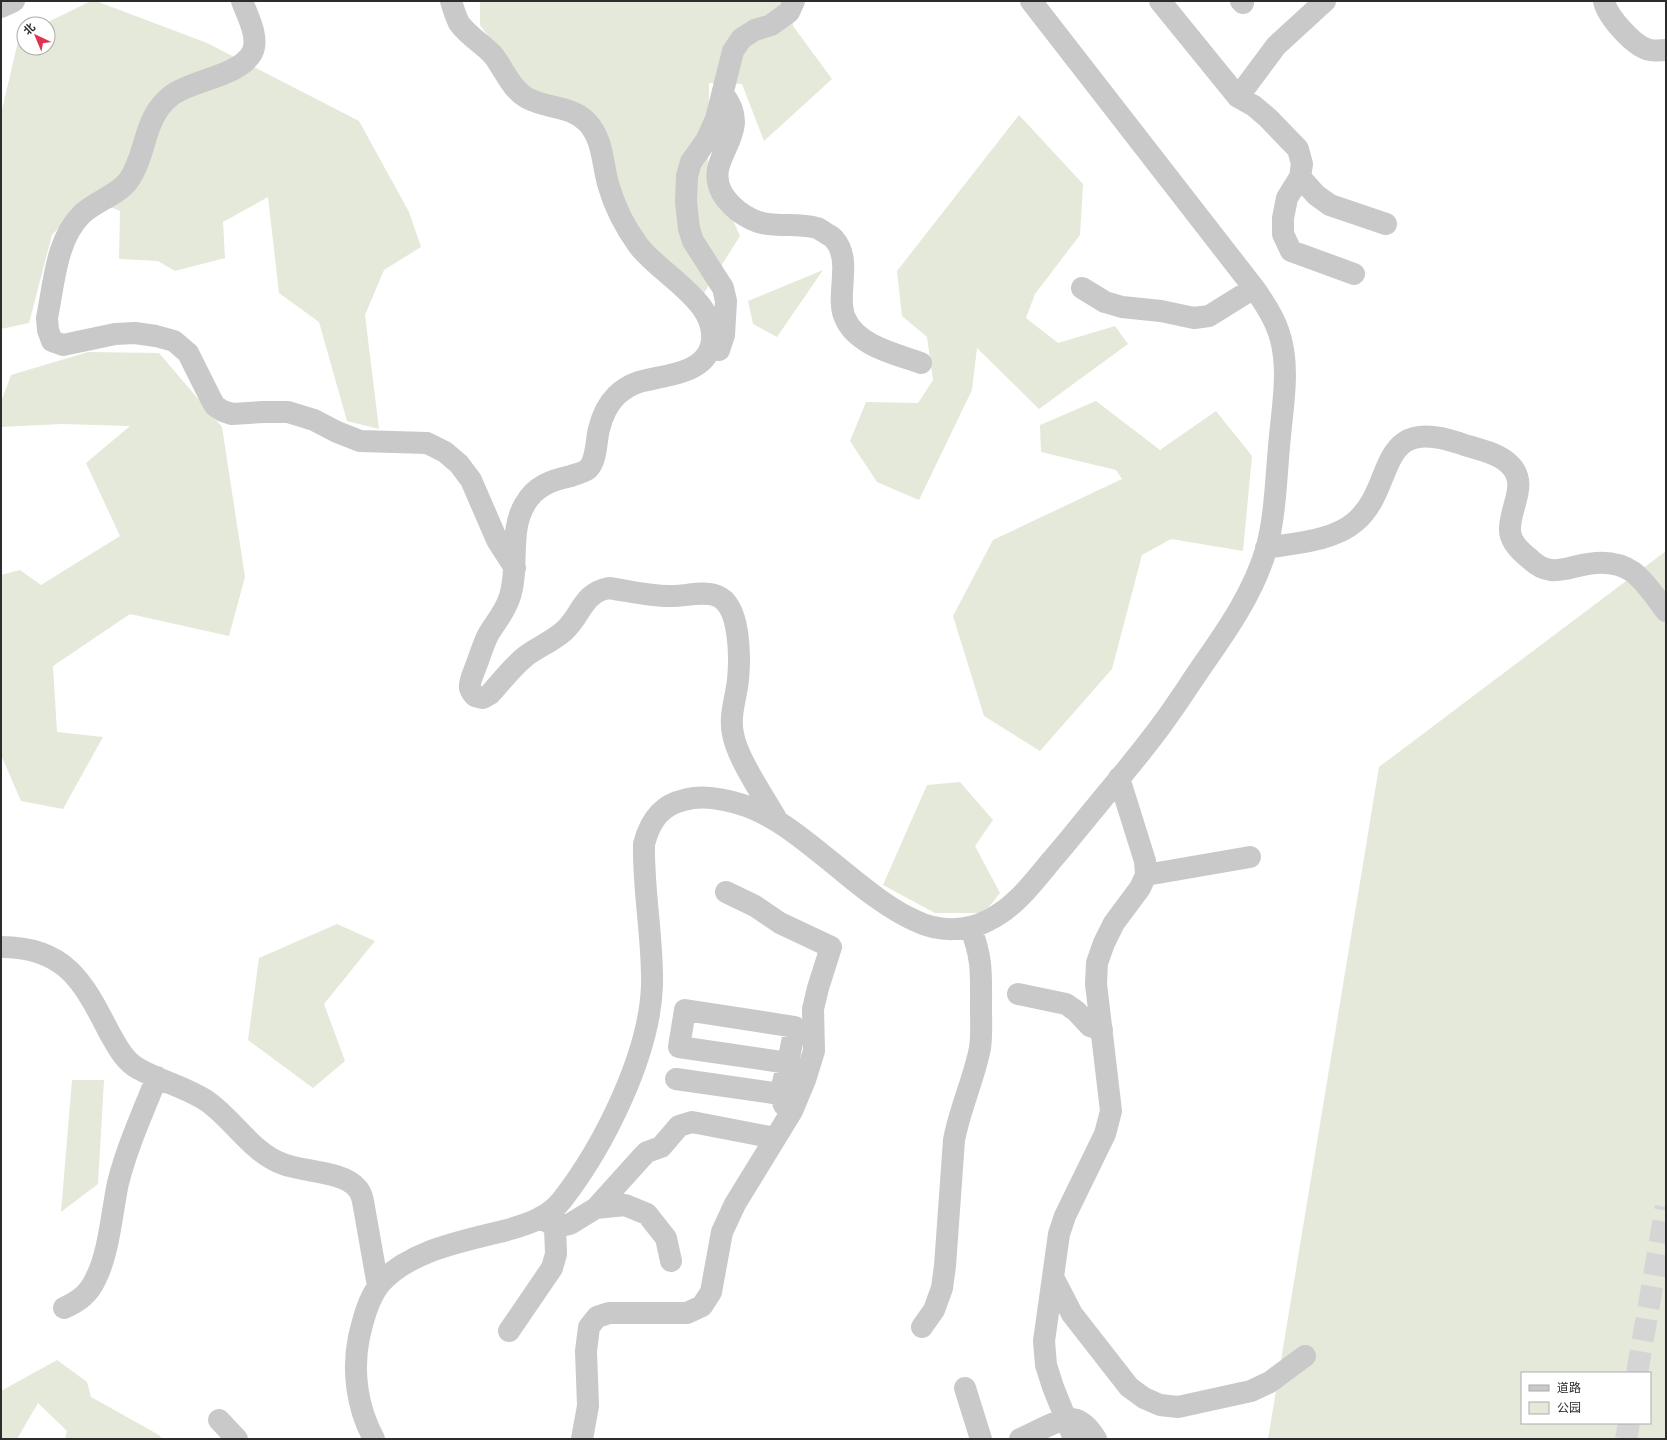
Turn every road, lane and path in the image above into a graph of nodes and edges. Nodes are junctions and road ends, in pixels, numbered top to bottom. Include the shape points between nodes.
1 (14, 1) edge
2 (242, 1) edge
3 (451, 1) edge
4 (794, 1) edge
5 (1031, 1) edge
6 (1160, 1) edge
7 (1325, 1) edge
8 (1604, 1) edge
9 (1, 7) edge
10 (1666, 50) edge
11 (723, 94) junction
12 (1238, 97) junction
13 (1300, 177) junction
14 (1386, 224) dead end
15 (1354, 274) dead end
16 (1082, 288) dead end
17 (1254, 288) junction
18 (703, 360) junction
19 (922, 363) dead end
20 (1266, 548) junction
21 (515, 568) junction
22 (1666, 611) edge
23 (1119, 778) junction
24 (778, 820) junction
25 (1250, 857) dead end
26 (1146, 875) junction
27 (726, 892) dead end
28 (970, 928) junction
29 (1, 947) edge
30 (1018, 994) dead end
31 (1102, 1030) junction
32 (788, 1063) junction
33 (157, 1077) junction
34 (676, 1079) dead end
35 (1111, 1099) junction
36 (786, 1103) junction
37 (775, 1138) junction
38 (596, 1208) junction
39 (548, 1222) junction
40 (1074, 1230) dead end
41 (671, 1261) dead end
42 (1053, 1277) junction
43 (378, 1286) junction
44 (64, 1308) dead end
45 (922, 1327) dead end
46 (509, 1331) dead end
47 (1305, 1356) dead end
48 (965, 1388) dead end
49 (1066, 1419) junction
50 (219, 1420) dead end
51 (237, 1439) edge
52 (374, 1439) edge
53 (582, 1439) edge
54 (981, 1439) edge
55 (1020, 1439) edge
56 (1074, 1439) edge
57 (1096, 1439) edge

1 - 9 street
2 - 21 street via 252,25 252,53 229,72 184,88 172,96 151,120 138,162 128,181 83,213 70,229 62,246 47,318 52,341 63,345 115,334 156,336 174,341 188,353 215,406 222,411 232,414 288,412 314,420 360,441 427,443 445,452 459,464 471,480 497,540
3 - 18 street via 459,23 492,55 526,98 579,115 596,134 609,189 639,246 652,262 701,305 707,315 712,338
4 - 11 street via 789,12 771,25 742,38 733,51
5 - 17 street
6 - 12 street
7 - 12 street via 1276,46
8 - 10 street via 1606,9 1632,41 1649,50
11 - 18 street via 712,130 691,162 687,176 686,202 691,235 722,288 726,301 722,344 711,358
11 - 19 street via 731,104 734,127 721,156 717,174 721,192 732,206 747,217 762,223 817,228 834,239 844,257 842,299 845,318 852,329 874,346
12 - 13 street via 1268,118 1298,149 1302,164
13 - 14 street via 1316,196 1330,205
13 - 15 street via 1287,198 1283,218 1283,234 1291,251
16 - 17 street via 1105,302 1122,308 1161,311 1194,318 1209,316
17 - 20 street via 1280,334 1285,358 1272,522
18 - 21 street via 691,368 666,377 639,382 624,388 613,399 604,413 593,459 588,468 579,474 544,484 533,492 520,512
20 - 22 street via 1327,537 1342,531 1356,522 1367,509 1388,462 1397,450 1411,439 1426,436 1442,438 1499,457 1516,472 1519,484 1510,530 1520,551 1530,559 1550,570 1562,570 1596,562 1616,564 1633,572
20 - 23 street via 1258,574 1230,625 1163,722
21 - 24 street via 509,600 487,637 471,678 470,688 475,696 483,698 490,694 526,656 565,630 588,598 601,590 609,588 668,596 707,594 718,596 727,604 734,620 739,652 738,680 732,717 733,734 740,756
23 - 26 street via 1145,861
23 - 28 street via 1026,891 1002,913
24 - 28 street via 848,876 903,914 919,923 936,927
24 - 39 street via 738,802 703,797 689,798 664,808 647,830 644,844 652,980 644,1040 615,1112 592,1157
25 - 26 street
26 - 31 street via 1140,888 1114,923 1097,963 1096,984
27 - 36 street via 755,906 780,923 831,947 813,1009 814,1051 805,1080
28 - 45 street via 978,946 981,965 980,1049 957,1122 954,1140 942,1288 934,1310
29 - 33 street via 43,954 58,960 70,970 90,995 127,1061
30 - 31 street via 1066,1004 1090,1026
31 - 35 street
32 - 32 street via 795,1027 685,1010 679,1047
32 - 36 street
33 - 43 street via 207,1102 251,1143 272,1158 293,1168 340,1178 357,1188 363,1202
33 - 44 street via 123,1164 97,1278 89,1291 78,1301
34 - 36 street
35 - 40 street via 1120,1112 1118,1128
35 - 42 street via 1111,1111 1105,1134 1065,1216 1059,1234
36 - 37 street
37 - 38 street via 692,1122 679,1126 661,1147 647,1152
37 - 53 street via 735,1204 722,1232 711,1292 702,1306 687,1314 609,1312 597,1317 589,1327 586,1351 588,1406
38 - 39 street via 570,1224
38 - 41 street via 625,1205 648,1214 666,1238
39 - 43 street via 531,1223 434,1250 393,1270
39 - 46 street via 556,1254 552,1268
42 - 47 street via 1072,1314 1129,1387 1160,1405 1178,1407 1251,1391 1270,1382
42 - 49 street via 1044,1341 1046,1365
43 - 52 street via 362,1322 356,1358 360,1402
48 - 54 street
49 - 55 street
49 - 56 street
49 - 57 street via 1077,1420 1090,1429
50 - 51 street

